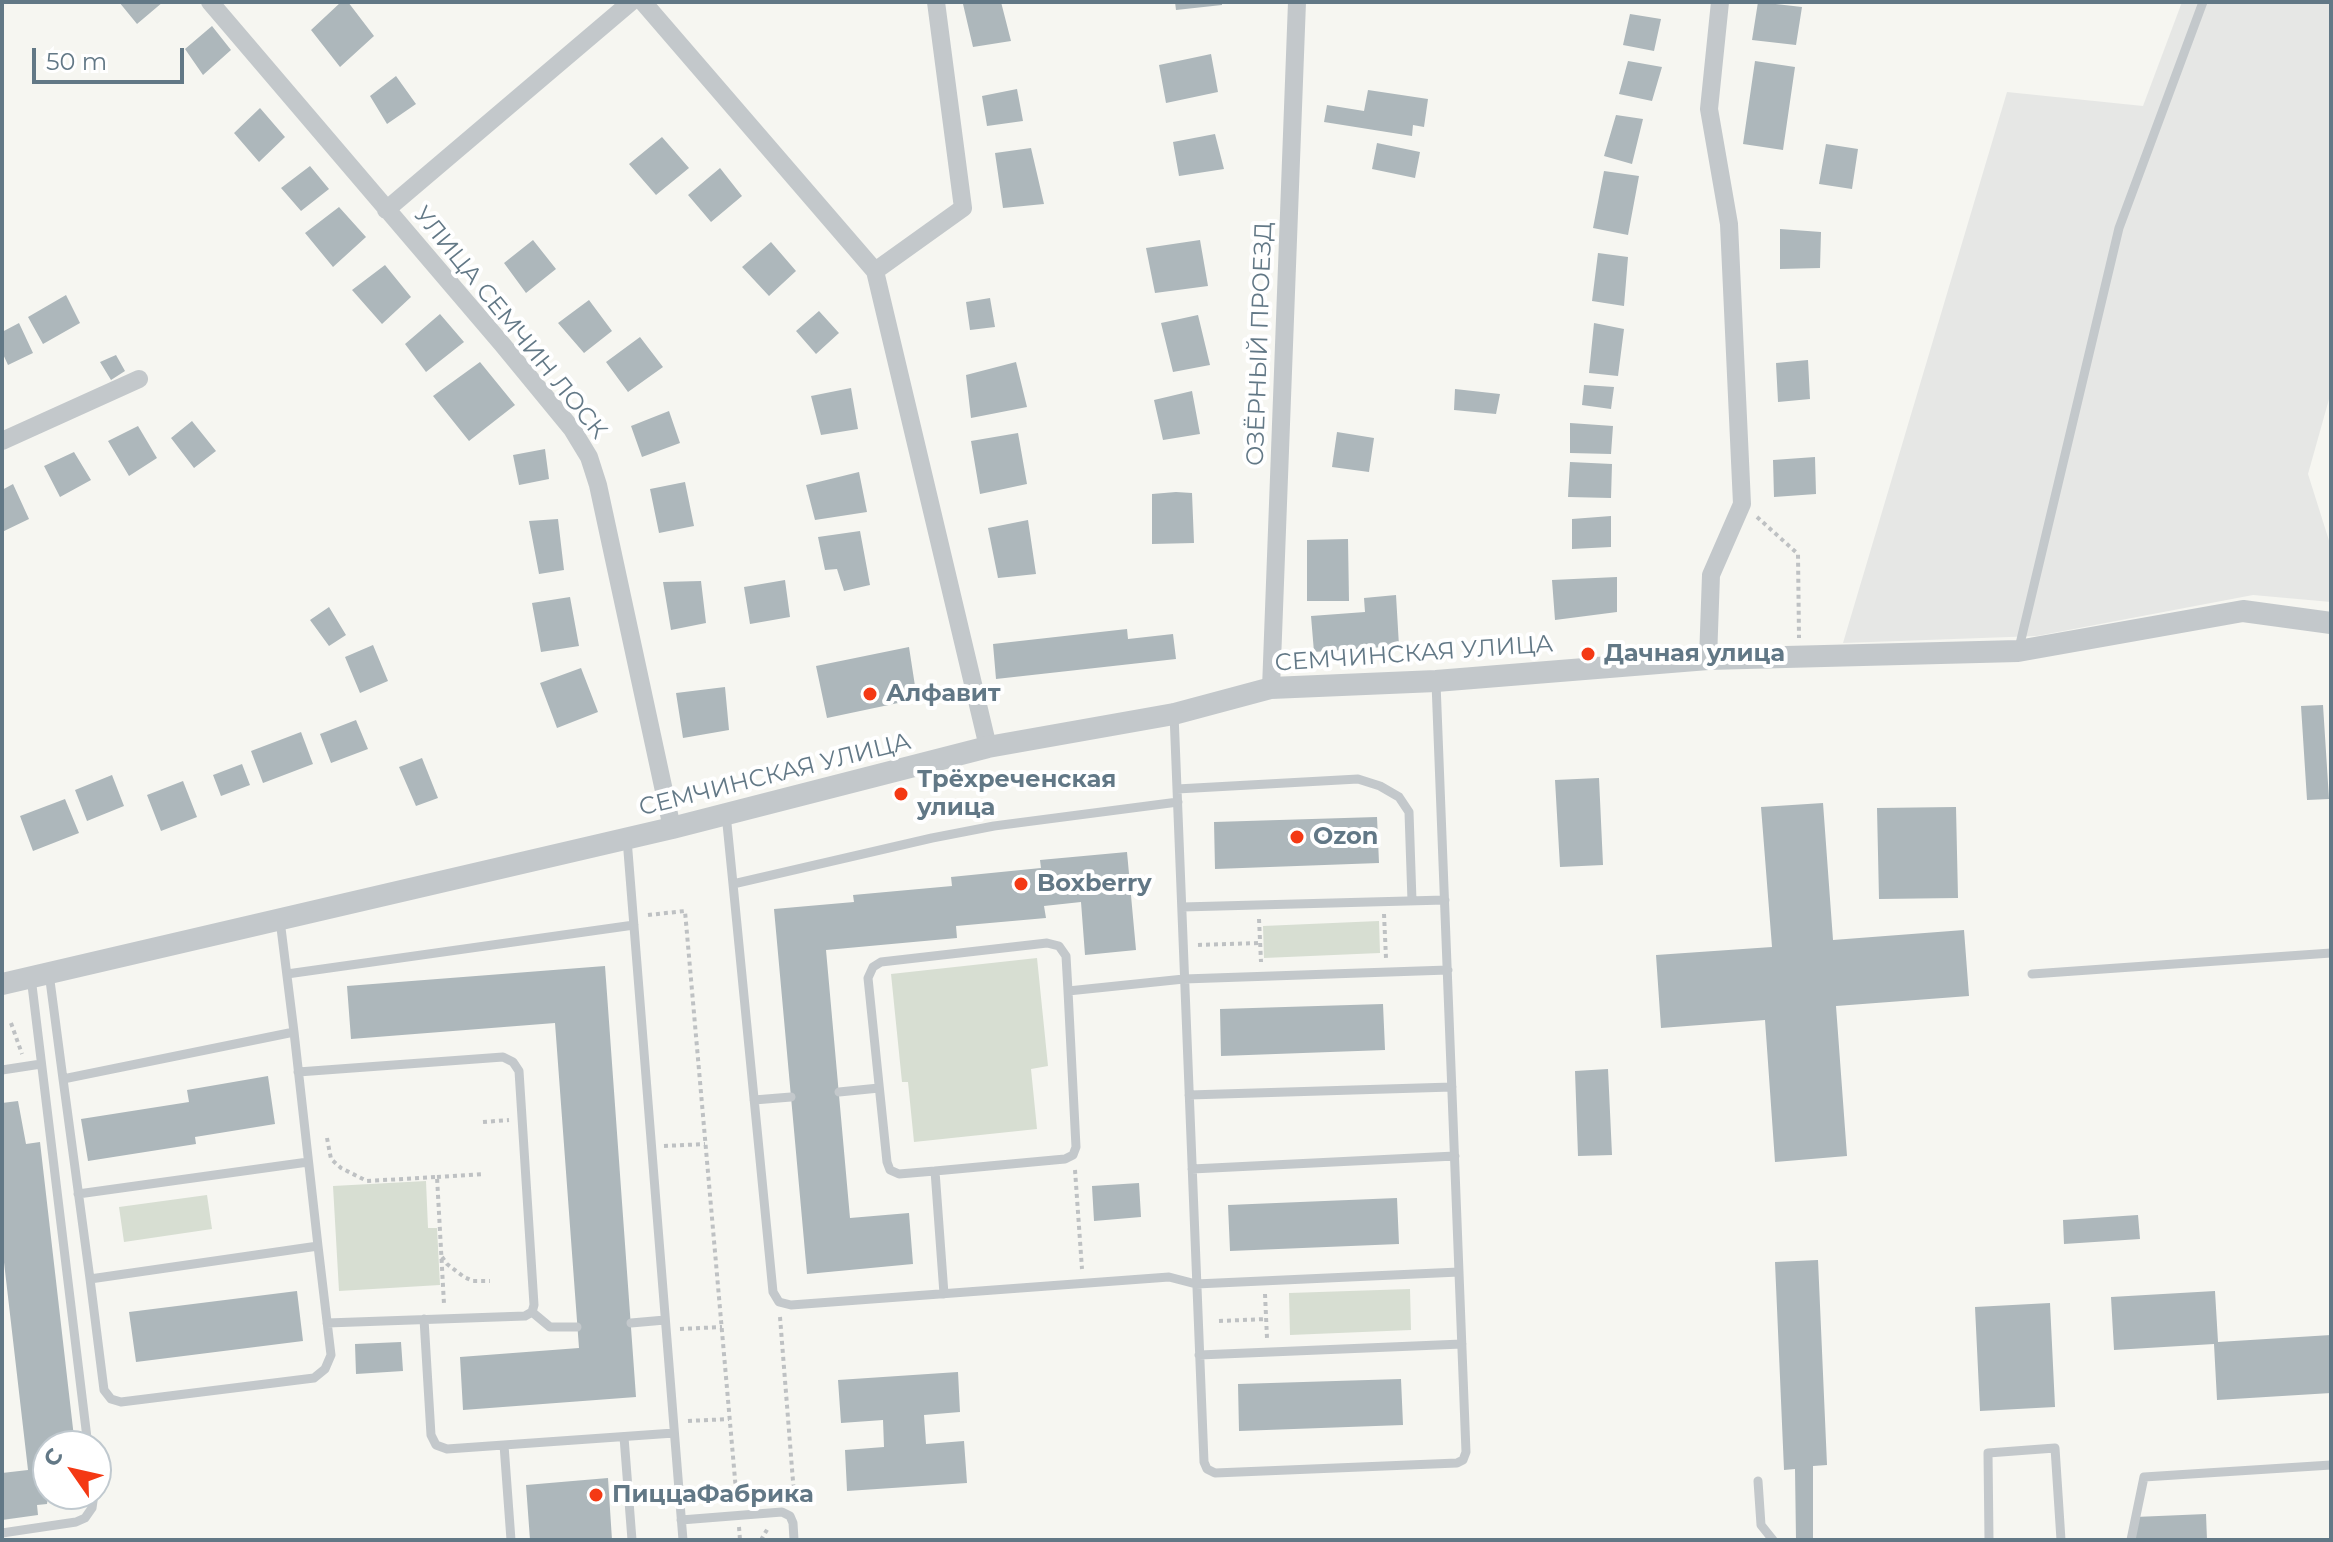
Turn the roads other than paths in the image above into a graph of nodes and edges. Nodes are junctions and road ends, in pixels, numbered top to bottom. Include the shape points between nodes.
1 (210, 2) edge
2 (631, 2) edge
3 (643, 2) edge
4 (936, 2) edge
5 (1297, 2) edge
6 (1720, 2) edge
7 (2203, 2) edge
8 (386, 210) junction
9 (875, 271) junction
10 (139, 379) dead end
11 (2, 441) edge
12 (2331, 623) edge
13 (2018, 651) junction
14 (1708, 659) junction
15 (1436, 681) junction
16 (1271, 688) junction
17 (1174, 714) junction
18 (988, 747) junction
19 (1177, 789) junction
20 (1178, 802) junction
21 (726, 814) junction
22 (672, 828) junction
23 (627, 839) junction
24 (733, 884) junction
25 (1445, 900) junction
26 (1412, 901) junction
27 (1182, 907) junction
28 (280, 920) junction
29 (634, 921) junction
30 (2331, 953) edge
31 (1448, 970) junction
32 (287, 974) junction
33 (2032, 974) dead end
34 (40, 975) junction
35 (1184, 979) junction
36 (2, 984) edge
37 (1068, 991) junction
38 (294, 1032) junction
39 (41, 1064) junction
40 (2, 1070) edge
41 (298, 1072) junction
42 (63, 1079) junction
43 (1452, 1087) junction
44 (879, 1088) junction
45 (839, 1092) dead end
46 (1189, 1095) junction
47 (791, 1097) dead end
48 (754, 1100) junction
49 (1455, 1156) junction
50 (308, 1162) junction
51 (1192, 1169) junction
52 (935, 1171) junction
53 (78, 1194) junction
54 (59, 1212) junction
55 (48, 1213) dead end
56 (318, 1246) junction
57 (1459, 1272) junction
58 (90, 1279) junction
59 (1196, 1284) junction
60 (944, 1294) junction
61 (532, 1312) junction
62 (424, 1319) junction
63 (327, 1323) junction
64 (631, 1323) dead end
65 (666, 1325) junction
66 (577, 1327) dead end
67 (1462, 1344) junction
68 (1199, 1355) junction
69 (86, 1430) edge
70 (674, 1433) junction
71 (624, 1437) junction
72 (504, 1445) junction
73 (2331, 1465) edge
74 (1758, 1481) dead end
75 (91, 1510) edge
76 (681, 1520) junction
77 (2, 1533) edge
78 (511, 1540) edge
79 (632, 1540) edge
80 (683, 1540) edge
81 (794, 1540) edge
82 (1773, 1540) edge
83 (1989, 1540) edge
84 (2061, 1540) edge
85 (2131, 1540) edge

1 - 8 street, УЛИЦА СЕМЧИН ЛОСК
2 - 8 street
3 - 9 street
4 - 9 street via 963,208
5 - 16 street, ОЗЁРНЫЙ ПРОЕЗД
6 - 14 street via 1709,109 1729,224 1742,504 1711,575
7 - 13 lane via 2119,228
8 - 22 street, УЛИЦА СЕМЧИН ЛОСК via 572,429 589,457
9 - 18 street
10 - 11 street
12 - 13 street, СЕМЧИНСКАЯ УЛИЦА via 2243,611
13 - 14 street, СЕМЧИНСКАЯ УЛИЦА
14 - 15 street, СЕМЧИНСКАЯ УЛИЦА
15 - 16 street, СЕМЧИНСКАЯ УЛИЦА
15 - 25 lane
16 - 17 street, СЕМЧИНСКАЯ УЛИЦА
17 - 18 street, СЕМЧИНСКАЯ УЛИЦА
17 - 19 lane
18 - 21 street, СЕМЧИНСКАЯ УЛИЦА
19 - 20 lane
19 - 26 lane via 1358,779 1380,786 1399,797 1409,812
20 - 24 lane via 994,826
20 - 27 lane
21 - 22 street, СЕМЧИНСКАЯ УЛИЦА
21 - 24 lane
22 - 23 street, СЕМЧИНСКАЯ УЛИЦА
23 - 28 street, СЕМЧИНСКАЯ УЛИЦА
23 - 29 lane
24 - 48 lane
25 - 26 lane
25 - 31 lane
26 - 27 lane
27 - 35 lane
28 - 32 lane
28 - 34 street, СЕМЧИНСКАЯ УЛИЦА
29 - 32 lane
29 - 65 lane
30 - 33 lane
31 - 35 lane
31 - 43 lane
32 - 38 lane
34 - 36 street, СЕМЧИНСКАЯ УЛИЦА
34 - 39 lane
34 - 42 lane
35 - 37 lane
35 - 46 lane
37 - 44 lane via 1066,956 1059,946 1047,943 881,962 868,978
37 - 52 lane via 1073,1155
38 - 41 lane
38 - 42 lane
39 - 40 lane
39 - 54 lane
41 - 50 lane
41 - 61 lane via 503,1057 513,1062 519,1071
42 - 53 lane
43 - 46 lane
43 - 49 lane
44 - 45 lane
44 - 52 lane via 890,1170
46 - 51 lane
47 - 48 lane
48 - 60 lane via 773,1292 779,1302
49 - 51 lane
49 - 57 lane
50 - 53 lane
50 - 56 lane
51 - 59 lane
52 - 60 lane
53 - 58 lane
54 - 55 lane
54 - 69 lane
56 - 58 lane
56 - 63 lane
57 - 59 lane
57 - 67 lane
58 - 63 lane via 104,1390 121,1402 314,1378 331,1355
59 - 60 lane via 1169,1277
59 - 68 lane
61 - 62 lane
61 - 66 lane via 550,1327
62 - 63 lane
62 - 72 lane via 431,1435 436,1445
64 - 65 lane
65 - 70 lane
67 - 68 lane
67 - 68 lane via 1466,1452 1457,1463 1215,1473 1204,1462
70 - 71 lane
70 - 76 lane
71 - 72 lane
71 - 79 lane
72 - 78 lane
73 - 85 lane via 2144,1477
74 - 82 lane via 1761,1525
75 - 77 lane via 76,1522
76 - 80 lane
76 - 81 lane via 782,1512 790,1516
83 - 84 lane via 1988,1453 2055,1448

